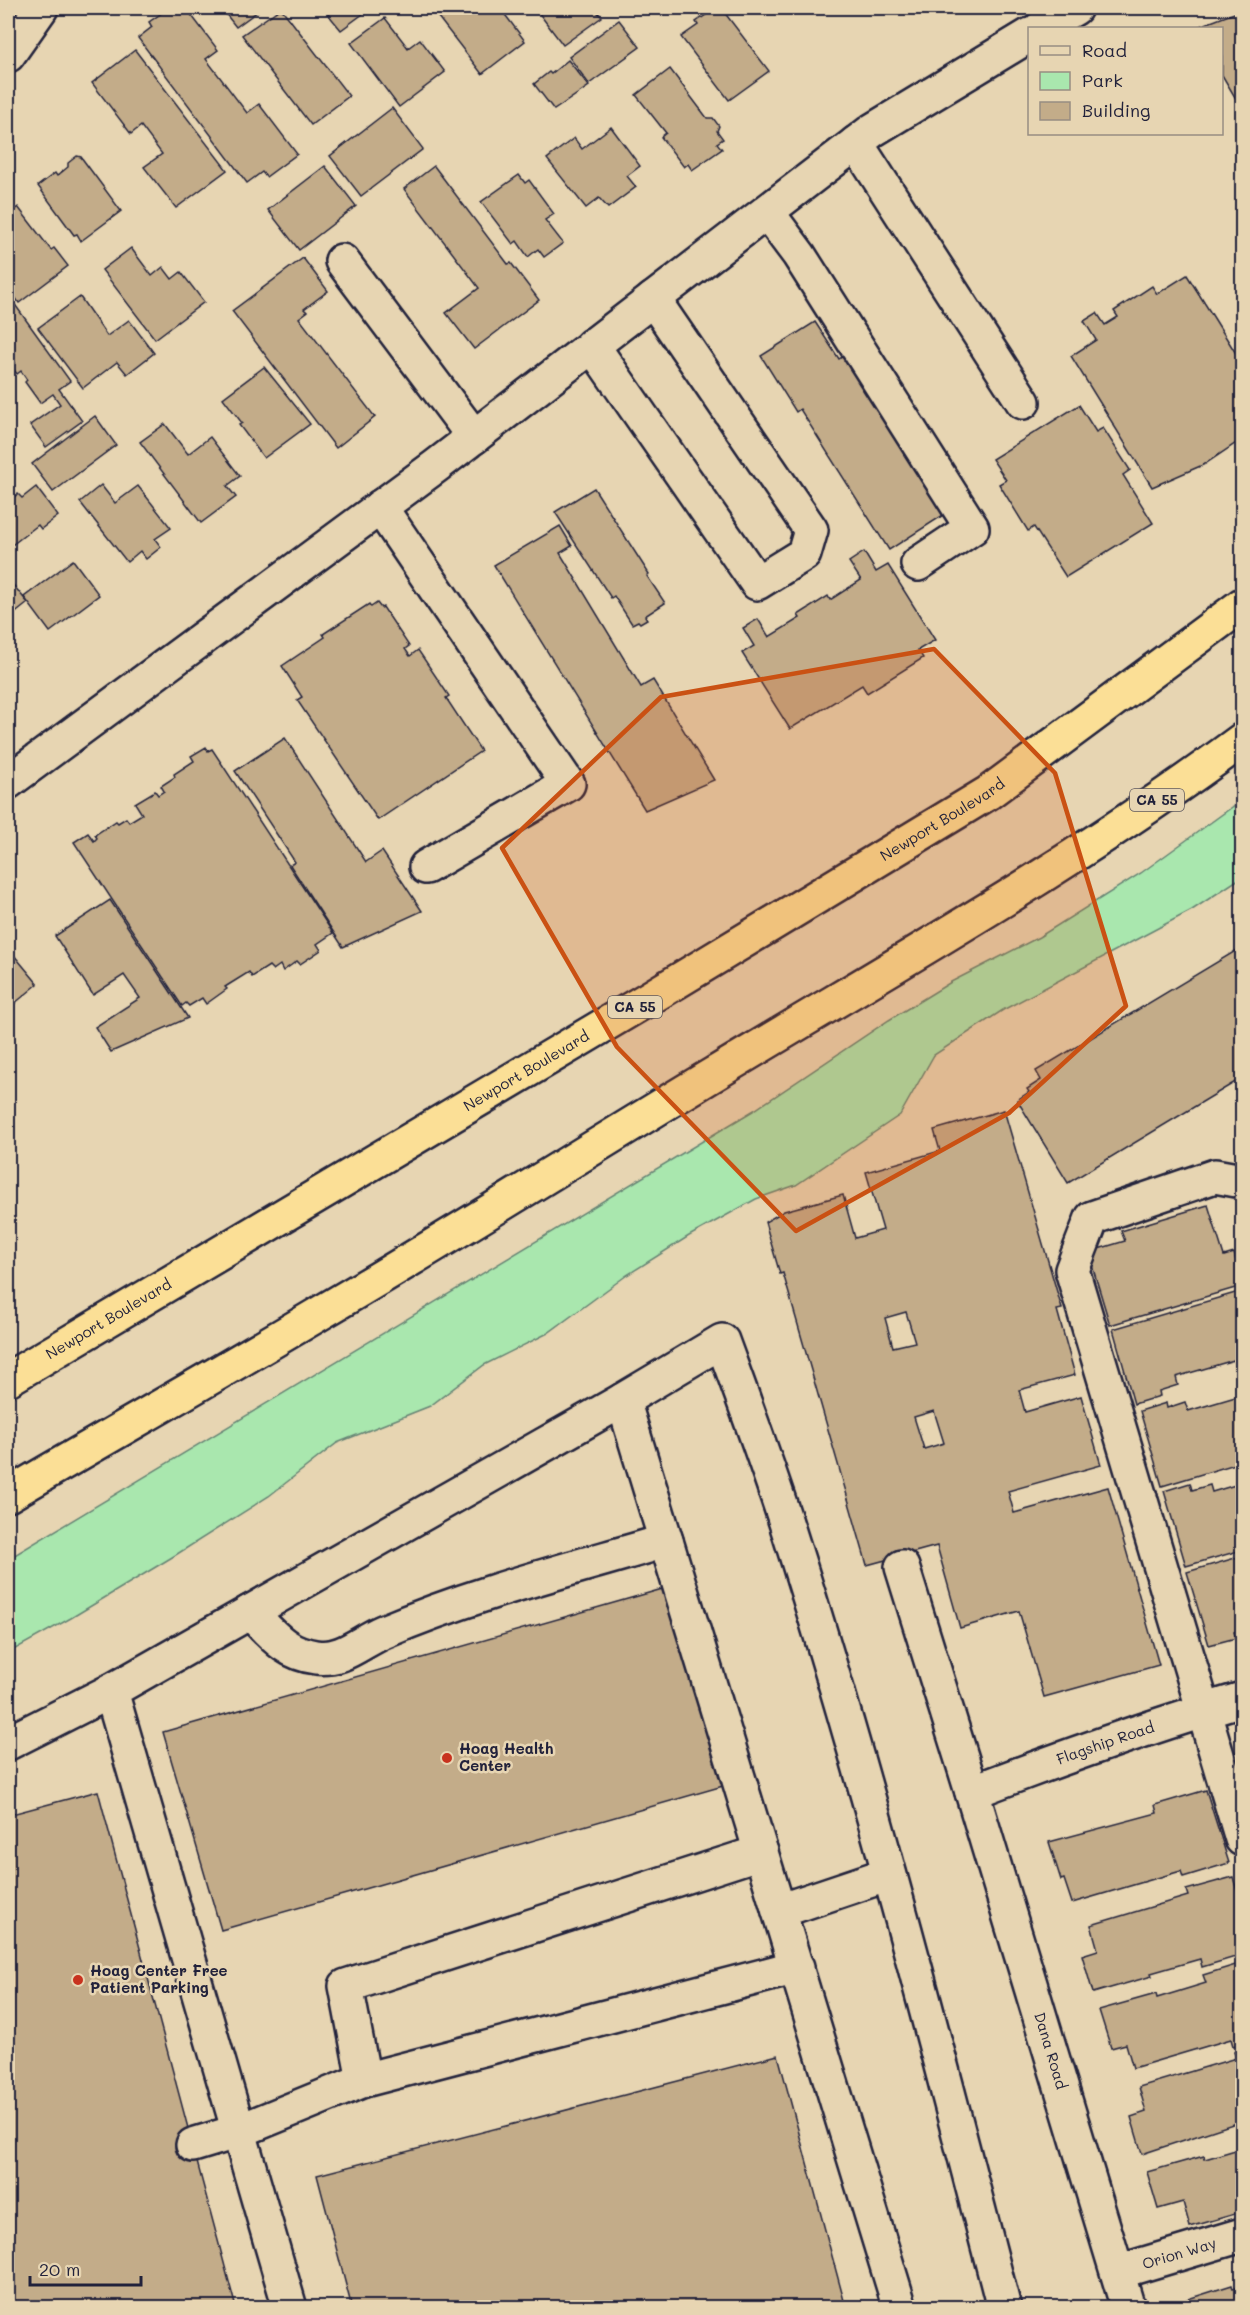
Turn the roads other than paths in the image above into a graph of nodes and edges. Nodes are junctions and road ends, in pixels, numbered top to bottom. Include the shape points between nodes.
1 (41, 8) edge
2 (1075, 8) edge
3 (1043, 27) edge
4 (1028, 36) edge
5 (8, 55) edge
6 (856, 143) junction
7 (767, 212) junction
8 (342, 261) dead end
9 (654, 299) junction
10 (592, 345) junction
11 (1023, 402) dead end
12 (474, 437) junction
13 (380, 507) junction
14 (918, 564) dead end
15 (1242, 605) edge
16 (1242, 740) edge
17 (8, 782) edge
18 (426, 867) dead end
19 (1242, 1181) edge
20 (8, 1379) edge
21 (623, 1400) junction
22 (8, 1495) edge
23 (666, 1541) junction
24 (902, 1567) dead end
25 (250, 1612) junction
26 (111, 1691) junction
27 (1242, 1700) edge
28 (1204, 1710) junction
29 (8, 1743) edge
30 (972, 1792) junction
31 (1242, 1839) edge
32 (761, 1852) junction
33 (889, 1874) junction
34 (779, 1911) junction
35 (797, 1967) junction
36 (364, 2080) junction
37 (239, 2131) junction
38 (193, 2145) dead end
39 (1242, 2235) edge
40 (1118, 2272) junction
41 (290, 2307) edge
42 (900, 2307) edge
43 (1004, 2307) edge
44 (1128, 2307) edge

1 - 5 street
2 - 3 street
4 - 6 street
6 - 7 street
6 - 11 street
7 - 9 street
7 - 14 street via 799,255 972,528
8 - 12 street
9 - 10 street
9 - 10 street via 811,530 804,554 757,583
10 - 12 street
12 - 13 street
13 - 17 street
13 - 18 street via 568,784
15 - 20 highway, Newport Boulevard / CA 55 via 988,793
16 - 22 highway, CA 55 via 1070,858 889,970 324,1311
19 - 28 street via 1215,1176 1092,1218 1072,1270
21 - 23 street
21 - 25 street
21 - 33 street via 722,1341 789,1529
23 - 25 street via 436,1610 372,1637 345,1654 317,1658 288,1650
23 - 32 street
24 - 30 street, Dana Road
25 - 26 street
26 - 29 street
26 - 37 street
27 - 28 street, Flagship Road
28 - 30 street, Flagship Road
28 - 31 street
30 - 40 street, Dana Road
32 - 34 street
32 - 36 street via 346,1986
33 - 34 street
33 - 43 street
34 - 35 street
35 - 36 street
35 - 42 street
36 - 37 street
37 - 38 street
37 - 41 street
39 - 40 street, Orion Way
40 - 44 street, Dana Road

